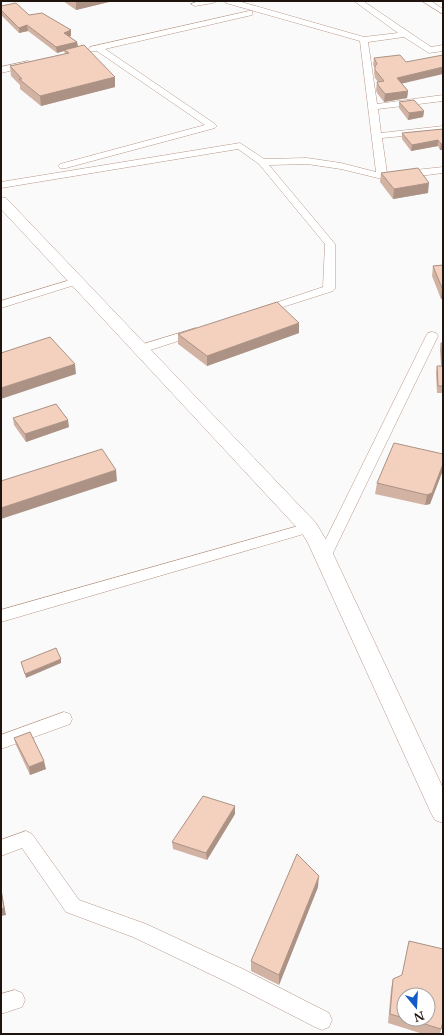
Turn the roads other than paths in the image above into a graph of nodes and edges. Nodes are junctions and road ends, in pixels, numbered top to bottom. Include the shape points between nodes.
1 (213, 1) edge
2 (229, 1) edge
3 (358, 1) edge
4 (426, 1) edge
5 (195, 4) dead end
6 (443, 12) edge
7 (249, 13) dead end
8 (406, 34) junction
9 (364, 40) junction
10 (99, 48) junction
11 (443, 48) edge
12 (429, 50) junction
13 (84, 51) edge
14 (438, 56) edge
15 (39, 62) edge
16 (1, 70) edge
17 (443, 98) edge
18 (373, 107) junction
19 (443, 129) edge
20 (377, 136) junction
21 (262, 162) junction
22 (443, 170) edge
23 (382, 176) junction
24 (1, 184) edge
25 (1, 201) edge
26 (77, 281) junction
27 (1, 305) edge
28 (254, 313) edge
29 (209, 328) edge
30 (432, 336) dead end
31 (141, 349) junction
32 (309, 528) junction
33 (324, 557) junction
34 (1, 616) edge
35 (64, 719) dead end
36 (1, 742) edge
37 (443, 813) edge
38 (1, 848) edge
39 (322, 1020) dead end

1 - 5 street
2 - 9 street
3 - 8 street
4 - 6 street
7 - 10 street
8 - 9 street
8 - 12 street
9 - 18 street
10 - 13 street
10 - 24 street via 212,126
11 - 12 street
12 - 14 street
15 - 16 street
17 - 18 street
18 - 20 street
19 - 20 street
20 - 23 street
21 - 23 street via 307,161
21 - 24 street via 240,146
21 - 28 street via 330,244 329,289
22 - 23 street
25 - 26 main road
26 - 27 street
26 - 31 main road
29 - 31 street
30 - 33 street
31 - 32 main road
32 - 33 main road
32 - 34 street
33 - 37 main road
35 - 36 street
38 - 39 street via 26,839 73,906 138,930

